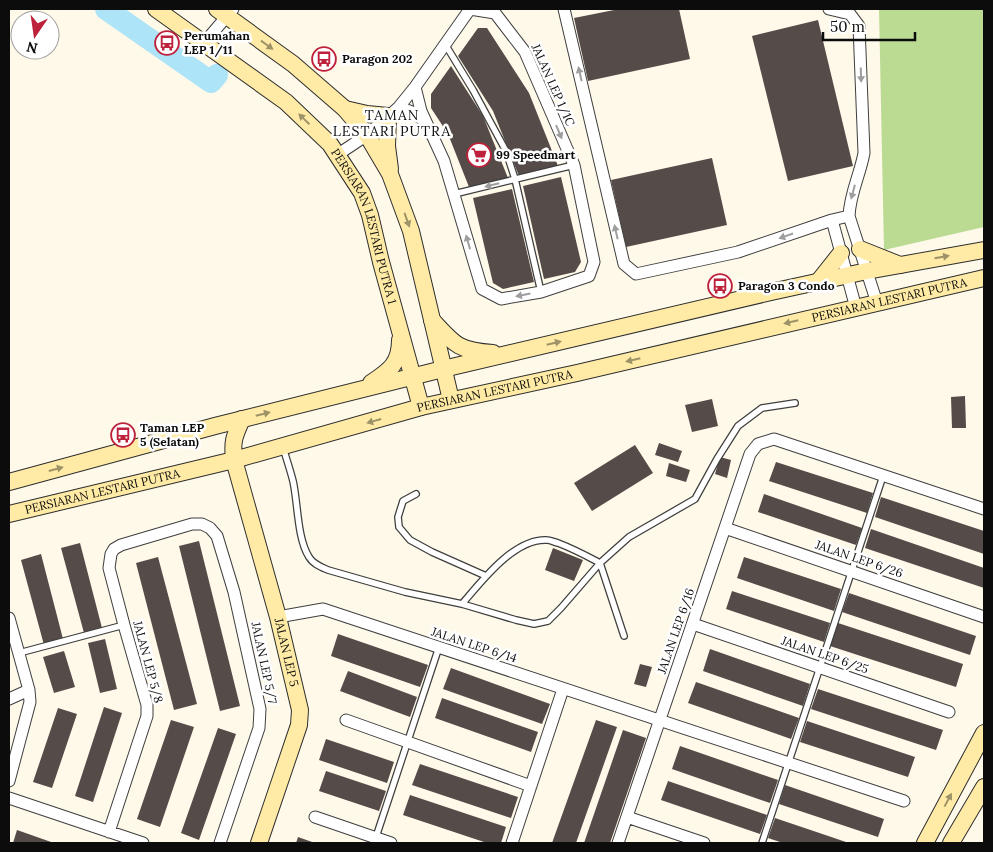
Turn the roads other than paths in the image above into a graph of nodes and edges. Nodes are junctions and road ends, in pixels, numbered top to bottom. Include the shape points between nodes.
1 (156, 9) edge
2 (564, 9) edge
3 (829, 9) edge
4 (226, 11) edge
5 (204, 43) junction
6 (445, 44) junction
7 (415, 87) junction
8 (345, 109) junction
9 (393, 112) junction
10 (425, 122) junction
11 (366, 135) junction
12 (337, 155) junction
13 (574, 165) junction
14 (390, 174) junction
15 (515, 179) junction
16 (454, 194) junction
17 (849, 216) junction
18 (832, 220) junction
19 (860, 249) junction
20 (984, 250) edge
21 (841, 253) junction
22 (900, 265) junction
23 (867, 271) junction
24 (847, 276) junction
25 (982, 280) edge
26 (818, 282) junction
27 (541, 292) junction
28 (877, 303) junction
29 (856, 308) junction
30 (432, 320) junction
31 (400, 330) junction
32 (507, 354) junction
33 (443, 369) junction
34 (412, 376) junction
35 (360, 389) junction
36 (451, 400) junction
37 (795, 403) dead end
38 (421, 408) junction
39 (242, 419) junction
40 (283, 447) junction
41 (234, 460) junction
42 (883, 476) junction
43 (9, 482) edge
44 (416, 494) dead end
45 (984, 509) edge
46 (9, 514) edge
47 (202, 524) joint
48 (725, 528) junction
49 (600, 564) junction
50 (851, 571) junction
51 (486, 576) junction
52 (462, 604) junction
53 (278, 617) junction
54 (984, 617) edge
55 (9, 618) edge
56 (693, 624) junction
57 (124, 625) junction
58 (624, 636) dead end
59 (439, 647) junction
60 (19, 653) junction
61 (820, 668) junction
62 (563, 689) junction
63 (30, 690) junction
64 (9, 699) edge
65 (949, 712) dead end
66 (346, 720) dead end
67 (660, 720) junction
68 (984, 733) edge
69 (407, 742) junction
70 (788, 763) junction
71 (9, 780) edge
72 (531, 786) junction
73 (984, 787) edge
74 (9, 798) edge
75 (904, 801) dead end
76 (315, 817) dead end
77 (627, 817) junction
78 (109, 832) junction
79 (122, 840) edge
80 (375, 841) edge
81 (143, 843) edge
82 (220, 843) edge
83 (259, 843) edge
84 (391, 843) edge
85 (512, 843) edge
86 (618, 843) edge
87 (704, 843) edge
88 (762, 843) edge
89 (926, 843) edge
90 (951, 843) edge

1 - 5 street, PERSIARAN LESTARI PUTRA 1
18 -> 2 street via 738,252 636,274 624,264
3 -> 17 street via 850,14 859,26 864,154 851,196
4 - 5 street
4 -> 8 street
12 -> 5 street, PERSIARAN LESTARI PUTRA 1 via 330,144 286,102
6 - 7 street
6 -> 13 street, JALAN LEP 1/1C via 470,10 495,13 525,52
6 - 15 lane via 506,151
7 - 9 street
7 - 10 street
8 - 9 street via 367,114
8 - 11 street
9 - 10 street via 403,108 416,113
9 - 11 street
9 - 14 street via 387,146
10 - 16 street via 444,160
11 - 12 street
11 - 14 street
12 - 31 street, PERSIARAN LESTARI PUTRA 1 via 362,193
13 - 15 lane
13 - 27 street, JALAN LEP 1/1C via 594,262 589,276
14 -> 30 street via 411,232
15 -> 16 lane
15 - 27 lane
27 -> 16 street via 501,299 482,289
17 - 18 street
17 - 19 street
18 - 21 street
19 - 22 street
19 - 23 street
22 -> 20 street
21 - 24 street
21 - 26 street
22 - 23 street
23 - 24 street
23 - 28 street
24 - 26 street
24 - 29 street
25 - 28 street, PERSIARAN LESTARI PUTRA
32 -> 26 street
28 - 29 street, PERSIARAN LESTARI PUTRA
29 -> 36 street, PERSIARAN LESTARI PUTRA
30 - 32 street via 463,348
30 - 33 street
31 - 34 street, PERSIARAN LESTARI PUTRA 1
31 - 35 street via 400,352 388,373
32 - 33 street
33 - 34 street
33 - 36 street
34 - 35 street
34 - 38 street, PERSIARAN LESTARI PUTRA 1
39 -> 35 street
36 - 38 street, PERSIARAN LESTARI PUTRA
37 - 49 lane via 762,408 738,426 694,499 628,537
38 -> 40 street, PERSIARAN LESTARI PUTRA
39 - 41 street, JALAN LEP 5 via 234,435
43 -> 39 street
40 - 41 street, PERSIARAN LESTARI PUTRA
40 - 52 lane via 309,558 328,570
41 - 46 street, PERSIARAN LESTARI PUTRA
41 - 53 street, JALAN LEP 5
42 - 45 street
42 - 48 street, JALAN LEP 6/16 via 774,440 758,444 750,454
42 - 50 lane
44 - 51 lane via 403,500 398,517 399,526 410,540
47 - 57 street, JALAN LEP 5/8 via 192,524 114,549 109,568
47 - 82 street, JALAN LEP 5/7 via 217,536 234,592 260,709 259,728
48 - 50 street, JALAN LEP 6/26
48 - 56 street, JALAN LEP 6/16
49 - 51 lane via 576,550 547,540 512,551
49 - 52 lane via 548,621 534,624
49 - 58 lane
50 - 54 street, JALAN LEP 6/26
50 - 61 lane
51 - 52 lane
53 - 59 street, JALAN LEP 6/14 via 323,609
53 - 83 street, JALAN LEP 5 via 300,710 299,725
55 - 60 street
56 - 61 street, JALAN LEP 6/25
56 - 67 street, JALAN LEP 6/16
57 - 60 lane
57 - 78 street, JALAN LEP 5/8 via 147,705 147,716
59 - 62 street, JALAN LEP 6/14
59 - 69 lane
60 - 63 street
61 - 65 street, JALAN LEP 6/25
61 - 70 lane
62 - 67 street, JALAN LEP 6/14
62 - 72 street
63 - 64 street
63 - 71 street via 28,711
66 - 69 street
67 - 70 street, JALAN LEP 6/14
67 - 77 street, JALAN LEP 6/16
89 -> 68 street
69 - 72 street
69 - 80 lane
70 - 75 street, JALAN LEP 6/14
70 - 88 lane
72 - 85 street
73 - 90 street
74 - 78 street
76 - 80 street
77 - 86 street, JALAN LEP 6/16
77 - 87 street
78 - 79 street
79 - 81 street
80 - 84 street

